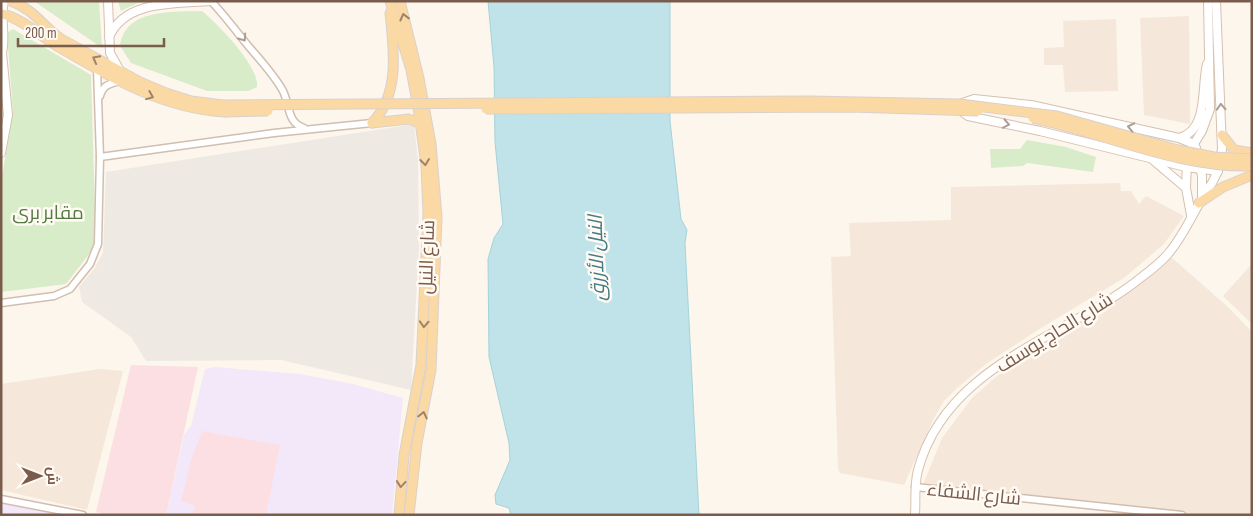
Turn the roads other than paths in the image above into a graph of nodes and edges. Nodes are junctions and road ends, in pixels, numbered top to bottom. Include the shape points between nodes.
1 (4, 1) edge
2 (11, 1) edge
3 (108, 1) edge
4 (211, 1) edge
5 (400, 1) edge
6 (1208, 1) edge
7 (1216, 1) edge
8 (390, 2) edge
9 (1, 14) edge
10 (109, 37) junction
11 (2, 53) edge
12 (1209, 54) junction
13 (97, 69) junction
14 (120, 71) junction
15 (120, 81) junction
16 (99, 97) junction
17 (960, 107) junction
18 (223, 108) junction
19 (372, 123) junction
20 (419, 123) junction
21 (308, 130) junction
22 (1222, 135) junction
23 (1179, 138) junction
24 (1194, 144) junction
25 (1, 153) edge
26 (1252, 153) edge
27 (100, 157) junction
28 (1152, 158) junction
29 (1252, 160) edge
30 (1252, 166) edge
31 (1186, 167) junction
32 (1201, 169) junction
33 (1218, 171) junction
34 (1252, 175) edge
35 (1186, 188) junction
36 (1200, 200) junction
37 (1191, 215) junction
38 (1, 303) edge
39 (915, 487) junction
40 (1, 499) edge
41 (83, 515) edge
42 (399, 515) edge
43 (409, 515) edge
44 (915, 515) edge
45 (1182, 515) edge

1 - 9 main road
14 -> 2 main road via 51,32 41,19
3 - 10 main road
4 - 10 main road via 133,9 115,23
4 -> 21 street via 280,86 291,120
43 -> 5 main road, شارع النيل via 417,443 431,370 437,217 431,144
6 - 12 main road
22 -> 7 main road, شارع الحاج يوسف
8 - 19 main road via 393,75 382,114
8 - 20 main road, شارع النيل via 410,70
9 - 11 main road
9 - 13 main road via 14,17
10 - 14 main road via 110,53
11 - 25 main road via 8,115
12 - 23 main road via 1199,120 1192,132
12 - 24 main road via 1210,109
13 - 15 main road
13 - 16 street
14 - 18 main road via 166,93
15 - 16 street via 107,84
15 -> 18 main road via 180,106 198,110
16 - 27 street
17 - 18 main road, bridge via 810,100
23 -> 17 main road via 1031,105 974,99
17 -> 28 main road via 968,116
17 - 29 main road, bridge via 1057,116 1178,150
17 - 30 main road, bridge via 1079,128 1184,158
19 - 20 main road via 410,120
19 - 21 street
20 -> 42 main road, شارع النيل via 426,164 428,214 424,326 419,381 404,455
21 - 27 street
22 - 26 main road via 1234,150
22 - 33 main road, شارع الحاج يوسف
23 - 24 main road
24 - 31 main road
24 - 32 main road
27 - 38 street via 98,244 90,264 74,285 62,294
28 - 31 main road
28 - 35 main road
31 - 32 main road
31 - 35 main road
32 - 33 main road
32 - 36 main road
33 - 36 main road, شارع الحاج يوسف
34 - 36 main road
35 - 37 main road
36 - 37 main road, شارع الحاج يوسف
37 - 39 main road, شارع الحاج يوسف via 1168,254 1142,277 1091,311 1016,352 981,379 944,416 925,451
39 - 44 main road, شارع الحاج يوسف
39 - 45 street, شارع الشفاء
40 - 41 street

